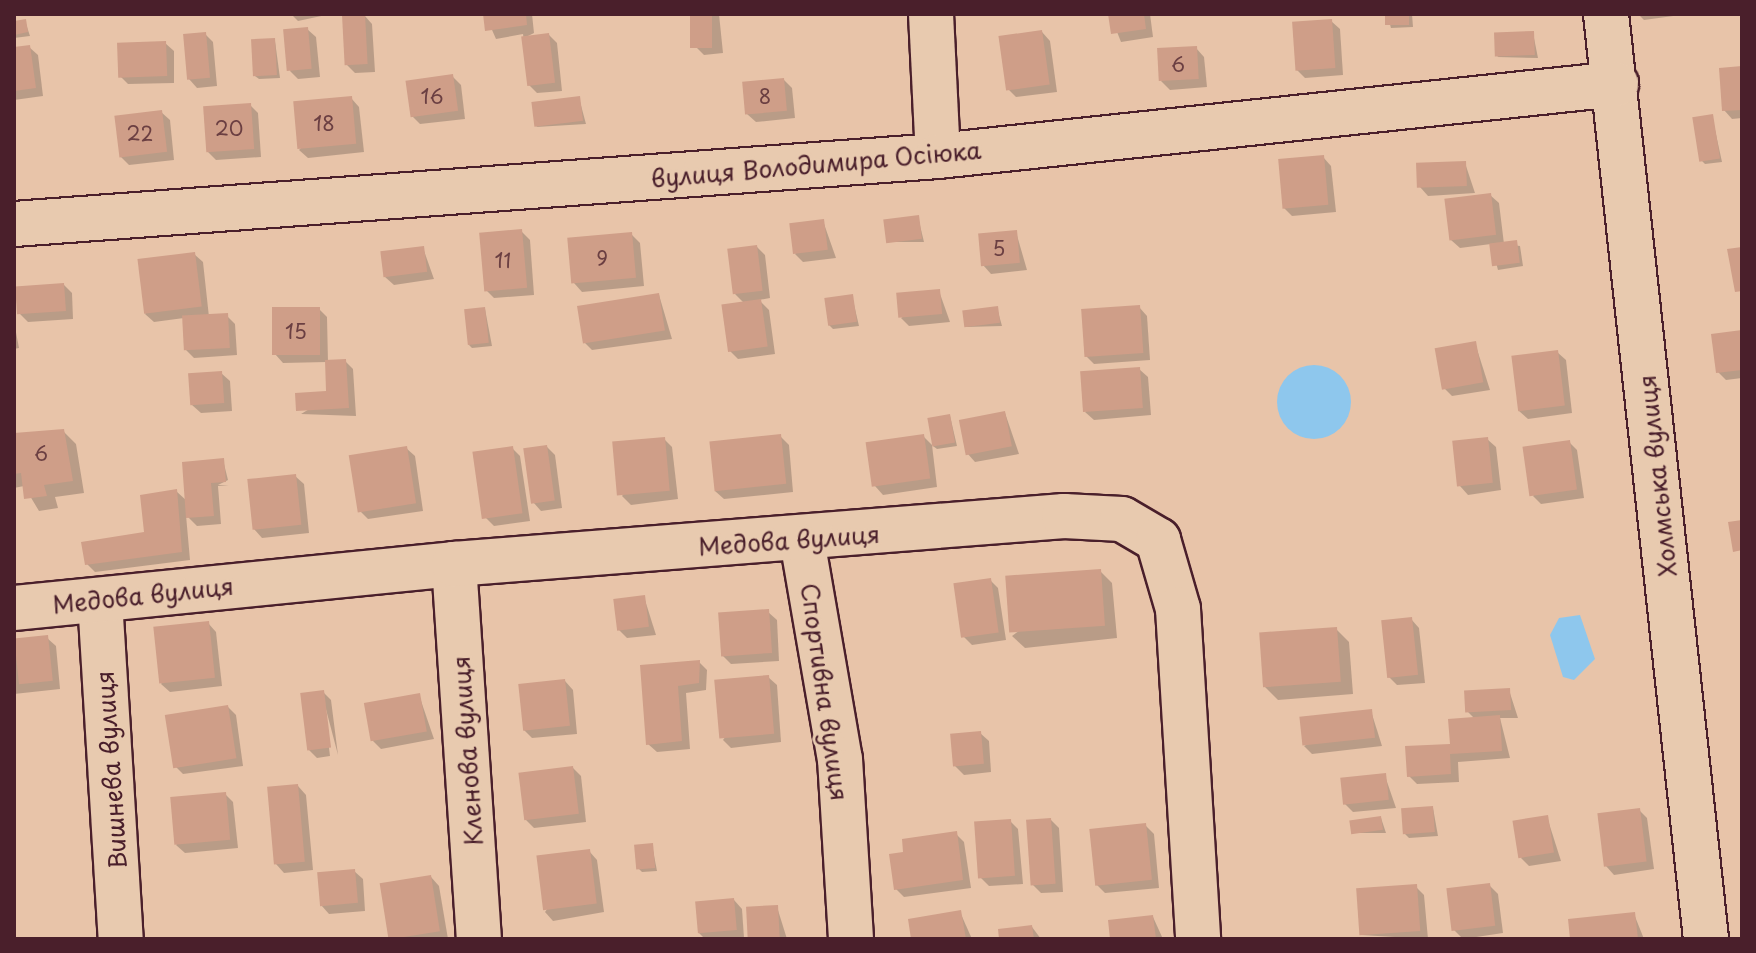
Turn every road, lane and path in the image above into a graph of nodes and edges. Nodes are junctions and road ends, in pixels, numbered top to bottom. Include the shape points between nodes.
1 (931, 14) edge
2 (1606, 14) edge
3 (1616, 84) junction
4 (938, 156) junction
5 (14, 224) edge
6 (802, 540) junction
7 (454, 564) junction
8 (100, 600) junction
9 (14, 608) edge
10 (121, 939) edge
11 (479, 939) edge
12 (851, 939) edge
13 (1198, 939) edge
14 (1706, 939) edge

1 - 4 street
2 - 3 street, Холмська вулиця
3 - 4 street, вулиця Володимира Осіюка
3 - 14 street, Холмська вулиця
4 - 5 street, вулиця Володимира Осіюка
6 - 7 street, Медова вулиця
6 - 12 street, Спортивна вулиця via 840,759
6 - 13 street, Медова вулиця via 1064,516 1122,519 1158,540 1178,609
7 - 8 street, Медова вулиця
7 - 11 street, Кленова вулиця
8 - 9 street, Медова вулиця
8 - 10 street, Вишнева вулиця

